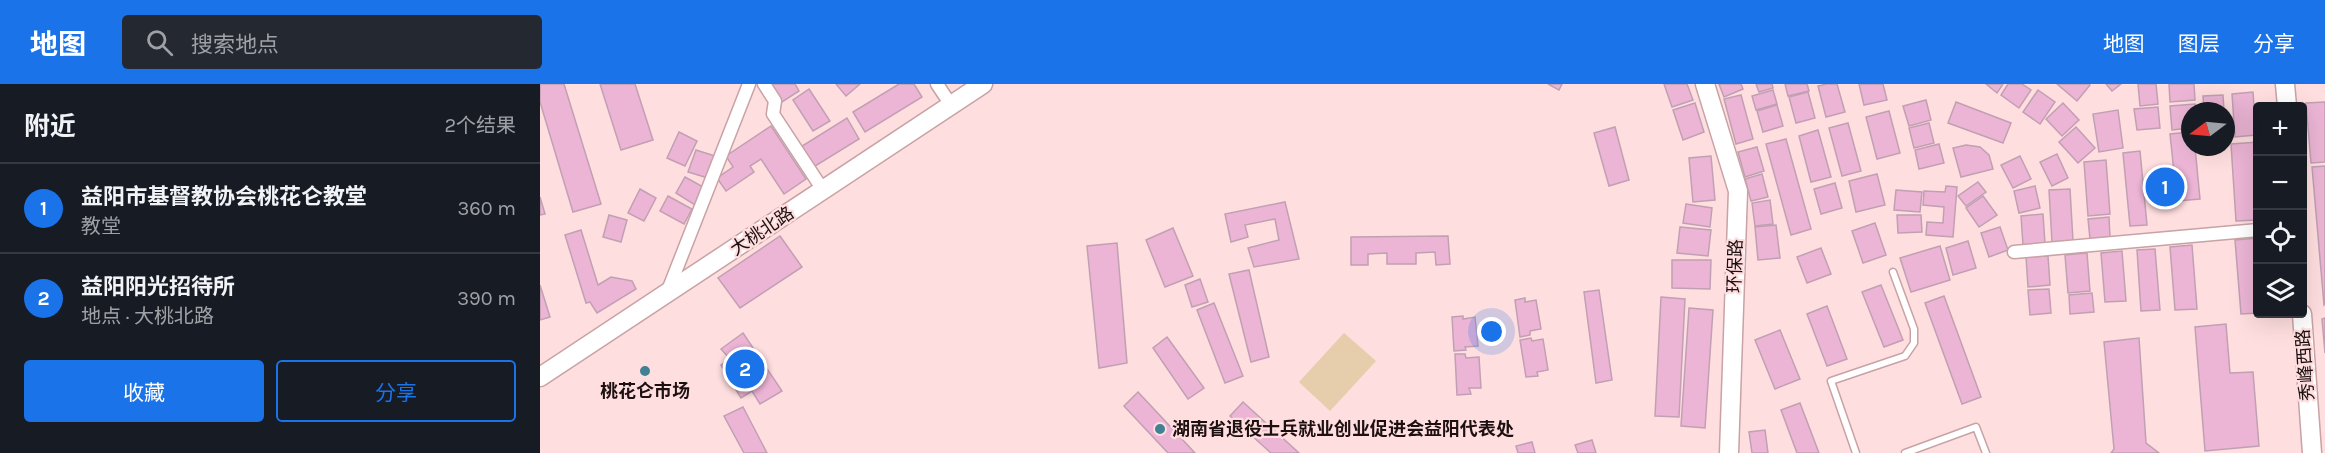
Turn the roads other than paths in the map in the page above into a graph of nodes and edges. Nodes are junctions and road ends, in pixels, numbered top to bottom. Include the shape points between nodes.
1 (749, 84) edge
2 (764, 84) edge
3 (937, 84) edge
4 (983, 84) edge
5 (1705, 84) edge
6 (2285, 84) edge
7 (2287, 102) edge
8 (951, 105) junction
9 (823, 190) junction
10 (2253, 230) edge
11 (2014, 252) dead end
12 (1893, 272) dead end
13 (667, 293) junction
14 (2302, 318) edge
15 (540, 377) edge
16 (1917, 451) edge
17 (1729, 453) edge
18 (1856, 453) edge
19 (1905, 453) edge
20 (1986, 453) edge
21 (2312, 453) edge

1 - 13 street
2 - 9 street via 775,101 773,114
3 - 8 street
4 - 8 street, 大桃北路
5 - 17 street, 环保路 via 1738,191
6 - 7 street
8 - 9 street, 大桃北路
9 - 13 street, 大桃北路
10 - 11 street
12 - 18 lane via 1914,329 1914,343 1905,356 1831,381
13 - 15 street, 大桃北路
14 - 21 street, 秀峰西路
16 - 19 lane
16 - 20 lane via 1976,427

